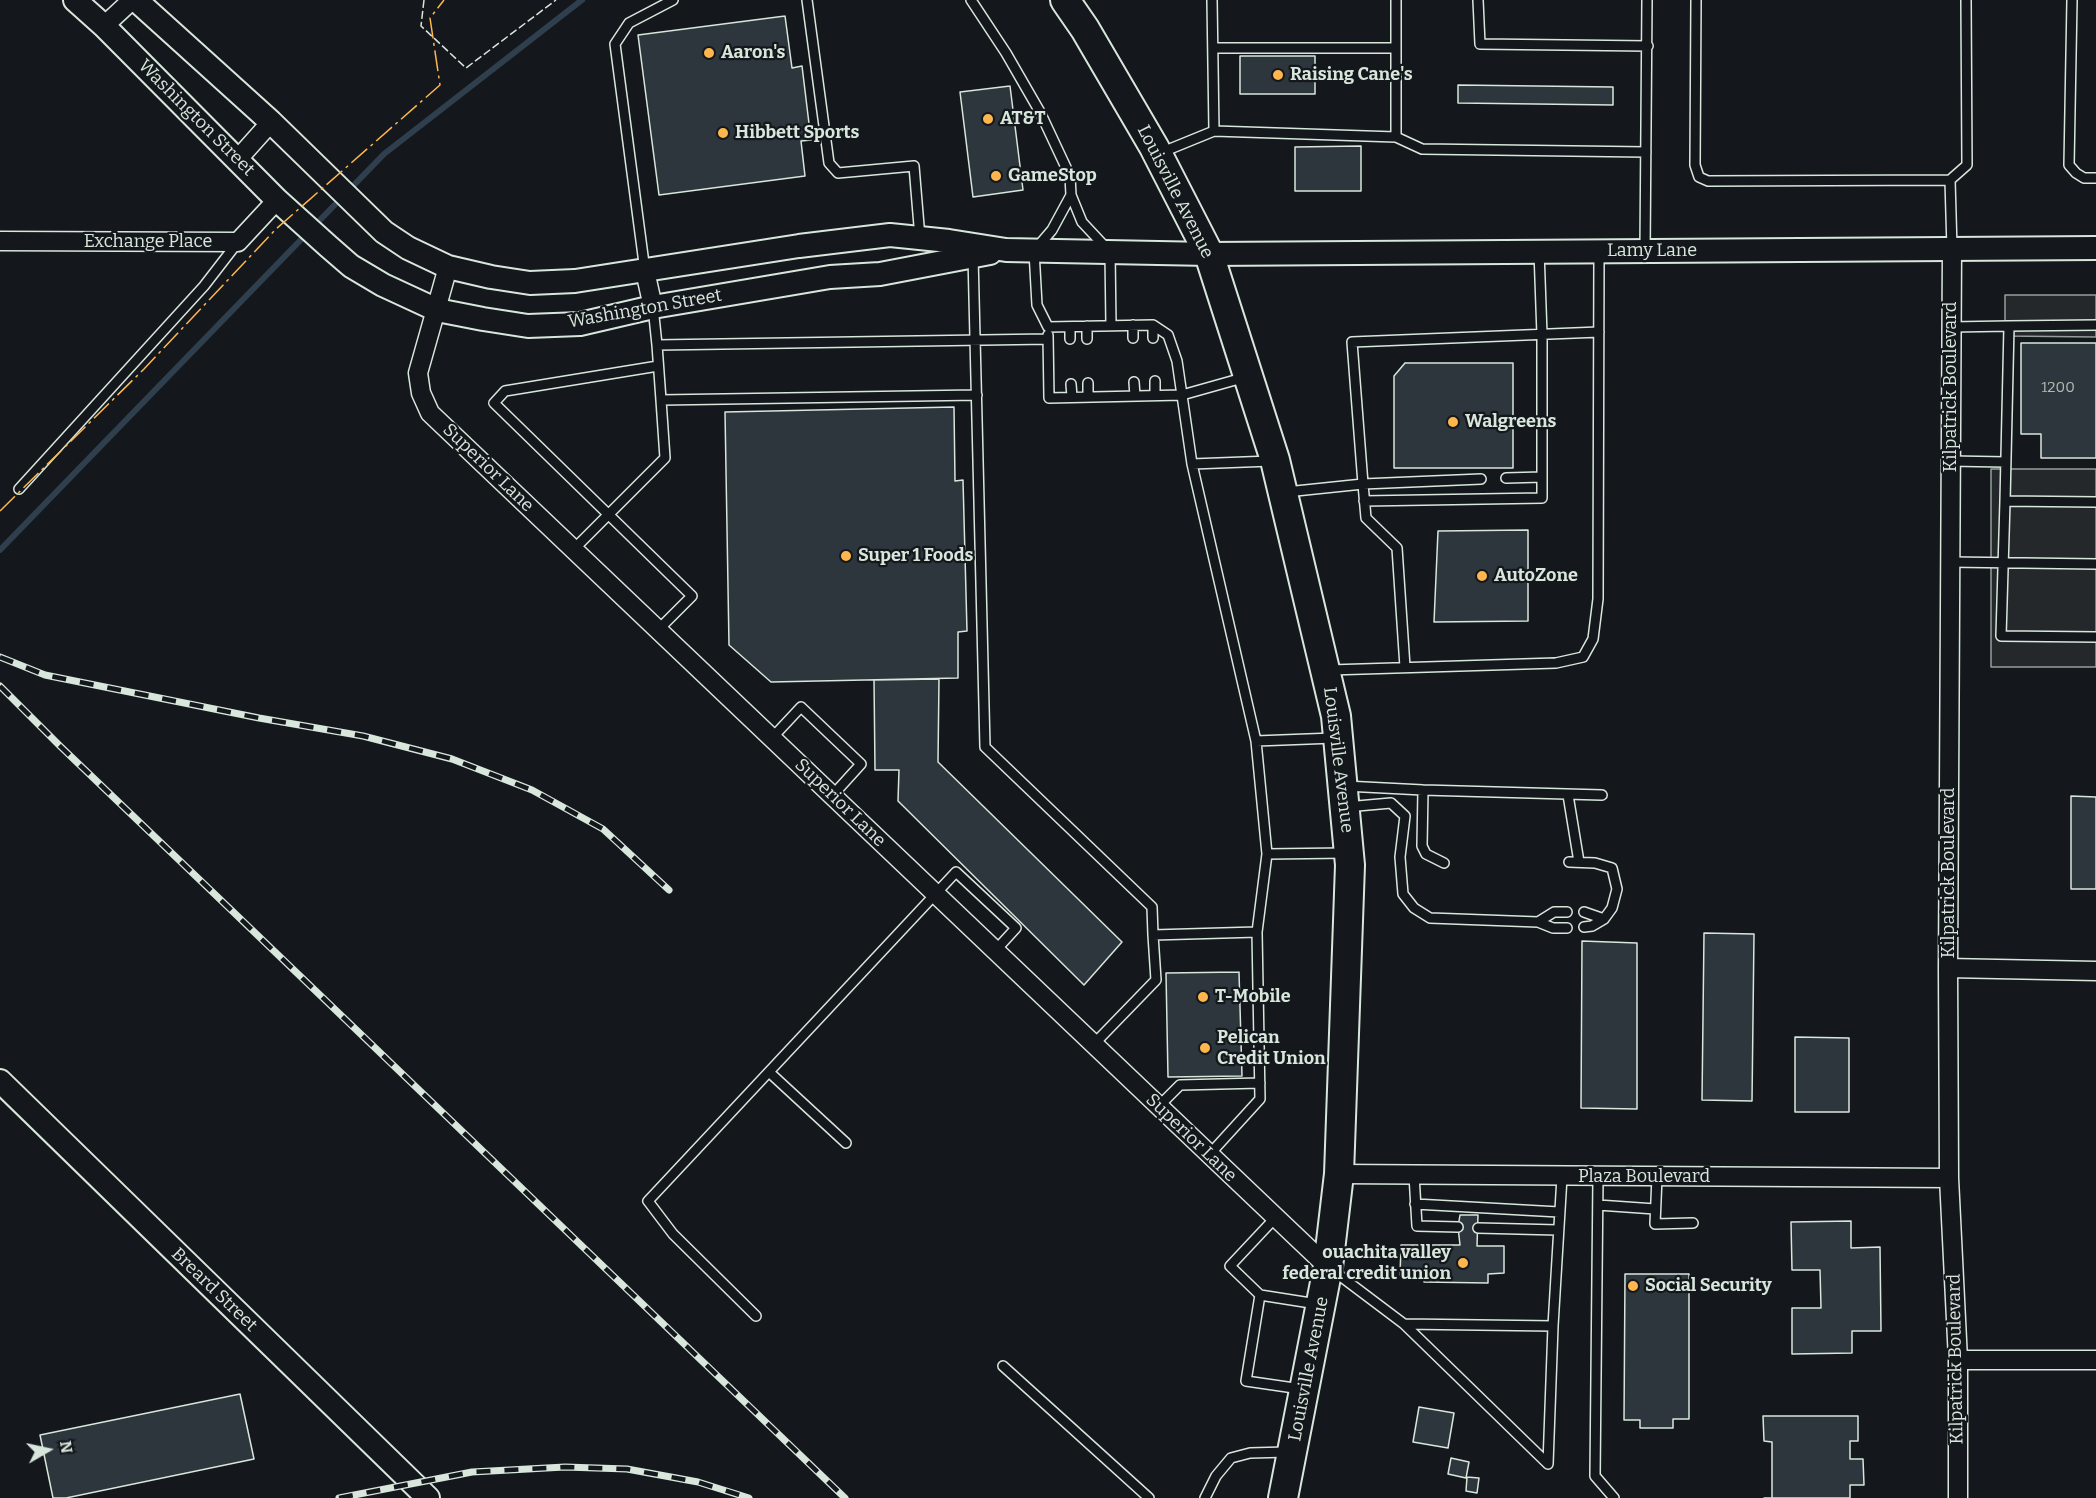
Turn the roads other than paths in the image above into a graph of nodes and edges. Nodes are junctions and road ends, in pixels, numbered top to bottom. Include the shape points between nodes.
1 (75, 0) edge
2 (134, 0) edge
3 (673, 0) edge
4 (807, 0) edge
5 (971, 0) edge
6 (1065, 0) edge
7 (1212, 0) edge
8 (1396, 0) edge
9 (1478, 0) edge
10 (1647, 0) edge
11 (1696, 0) edge
12 (1966, 0) edge
13 (2072, 0) edge
14 (104, 26) junction
15 (1648, 46) junction
16 (1214, 48) junction
17 (1396, 48) junction
18 (272, 122) junction
19 (1214, 131) junction
20 (1395, 137) junction
21 (1646, 152) junction
22 (1158, 154) junction
23 (238, 159) junction
24 (2096, 178) edge
25 (1950, 180) junction
26 (1071, 195) junction
27 (283, 204) junction
28 (920, 238) junction
29 (0, 241) edge
30 (238, 242) junction
31 (2096, 248) edge
32 (1952, 249) junction
33 (1006, 250) junction
34 (1034, 251) junction
35 (1539, 251) junction
36 (1599, 251) junction
37 (1645, 251) junction
38 (1110, 252) junction
39 (1209, 254) junction
40 (973, 256) junction
41 (448, 267) junction
42 (645, 270) junction
43 (653, 308) junction
44 (437, 310) junction
45 (1133, 325) junction
46 (1153, 325) junction
47 (1087, 326) junction
48 (1111, 326) junction
49 (2009, 326) junction
50 (2096, 326) edge
51 (1048, 327) junction
52 (1070, 327) junction
53 (1951, 327) junction
54 (1599, 332) junction
55 (1542, 335) junction
56 (1133, 338) dead end
57 (1154, 338) dead end
58 (1048, 339) junction
59 (1070, 339) dead end
60 (1087, 339) dead end
61 (975, 341) junction
62 (657, 345) junction
63 (658, 366) junction
64 (1248, 376) junction
65 (1155, 381) dead end
66 (1134, 382) dead end
67 (1088, 383) dead end
68 (1071, 384) dead end
69 (977, 395) junction
70 (1155, 395) junction
71 (1182, 395) junction
72 (1135, 396) junction
73 (1088, 397) junction
74 (1072, 398) junction
75 (661, 400) junction
76 (1275, 460) junction
77 (1950, 461) junction
78 (2006, 462) junction
79 (1192, 464) junction
80 (1542, 477) junction
81 (1506, 478) dead end
82 (1481, 479) dead end
83 (1363, 484) junction
84 (19, 489) dead end
85 (1283, 492) junction
86 (1364, 501) junction
87 (2006, 501) junction
88 (2096, 502) edge
89 (608, 514) junction
90 (574, 549) junction
91 (1950, 562) junction
92 (2004, 564) junction
93 (2096, 564) edge
94 (658, 630) junction
95 (2096, 637) edge
96 (1405, 667) junction
97 (1325, 670) junction
98 (772, 738) junction
99 (1338, 738) junction
100 (1256, 741) junction
101 (1423, 790) junction
102 (1568, 795) junction
103 (1602, 795) dead end
104 (832, 796) junction
105 (1343, 796) junction
106 (1349, 853) junction
107 (1267, 854) junction
108 (1444, 863) dead end
109 (935, 894) junction
110 (1567, 912) dead end
111 (1584, 912) dead end
112 (1604, 919) junction
113 (1538, 922) junction
114 (1584, 927) dead end
115 (1567, 928) dead end
116 (1257, 932) junction
117 (1153, 935) junction
118 (994, 951) junction
119 (1948, 968) junction
120 (2096, 971) edge
121 (1093, 1045) junction
122 (769, 1072) junction
123 (0, 1081) edge
124 (1260, 1083) junction
125 (1158, 1107) junction
126 (846, 1143) dead end
127 (1209, 1155) junction
128 (1339, 1174) junction
129 (1414, 1175) junction
130 (1562, 1177) junction
131 (1598, 1177) junction
132 (1657, 1177) junction
133 (1949, 1178) junction
134 (1415, 1204) junction
135 (1598, 1205) junction
136 (1655, 1209) junction
137 (1559, 1212) junction
138 (1275, 1218) junction
139 (1694, 1223) dead end
140 (1458, 1227) dead end
141 (1478, 1228) dead end
142 (1558, 1230) junction
143 (1328, 1267) junction
144 (1260, 1295) junction
145 (1322, 1304) junction
146 (756, 1316) dead end
147 (1404, 1324) junction
148 (1553, 1326) junction
149 (1958, 1360) junction
150 (2096, 1360) edge
151 (1003, 1366) dead end
152 (1305, 1390) junction
153 (1292, 1452) junction
154 (428, 1498) edge
155 (1149, 1498) edge
156 (1205, 1498) edge
157 (1283, 1498) edge
158 (1614, 1498) edge
159 (1958, 1498) edge

1 - 14 street, Washington Street
2 - 14 street
2 - 18 street, Washington Street
3 - 42 lane via 628,23 615,44
4 - 28 lane via 829,163 838,174 914,166
5 - 26 lane via 1040,112 1070,176
6 - 22 main road, Louisville Avenue
7 - 16 lane
8 - 17 lane
9 - 15 lane via 1480,44
10 - 15 lane
11 - 25 lane via 1695,165 1699,177 1708,181
12 - 25 lane via 1967,165
13 - 24 lane via 2069,165 2084,178
14 - 23 street, Washington Street
15 - 21 lane
16 - 17 lane
16 - 19 lane
17 - 20 lane
18 - 23 street
18 - 41 street, Washington Street via 384,232
19 - 20 lane
19 - 22 lane
20 - 21 lane via 1422,149
21 - 37 lane
22 - 39 main road, Louisville Avenue
23 - 27 street, Washington Street
25 - 32 lane
26 - 34 lane via 1052,230
26 - 38 lane via 1082,222
27 - 30 street, Exchange Place
27 - 44 street, Washington Street via 351,266
28 - 33 street, Washington Street
28 - 42 street, Washington Street via 890,234
29 - 30 street, Exchange Place
30 - 84 lane via 204,286
31 - 32 street, Lamy Lane
32 - 37 street, Lamy Lane
32 - 53 street, Kilpatrick Boulevard
33 - 34 street, Washington Street
33 - 40 street, Washington Street
34 - 38 street, Washington Street
34 - 51 lane via 1037,305
35 - 36 street, Lamy Lane
35 - 39 street, Lamy Lane
35 - 55 lane
36 - 37 street, Lamy Lane
36 - 54 lane
38 - 39 street, Washington Street
38 - 48 lane
39 - 64 main road, Louisville Avenue
40 - 43 street, Washington Street
40 - 61 lane
41 - 42 street, Washington Street via 530,283 576,281
41 - 44 street, Superior Lane
42 - 43 street
43 - 44 street, Washington Street via 579,324 528,326
43 - 62 lane
44 - 90 street, Superior Lane via 418,373 430,413
45 - 46 lane
45 - 48 lane
45 - 56 lane
46 - 57 lane
46 - 71 lane via 1168,336
47 - 48 lane
47 - 52 lane
47 - 60 lane
49 - 50 lane
49 - 53 lane
49 - 78 lane
51 - 52 lane
51 - 58 lane
52 - 59 lane
53 - 77 street, Kilpatrick Boulevard
54 - 55 lane
54 - 96 lane via 1598,599 1593,639 1583,657 1569,661
55 - 80 lane
55 - 83 lane via 1352,342
58 - 61 lane
58 - 74 lane via 1049,398
61 - 62 lane
61 - 69 lane
62 - 63 lane
63 - 75 lane
63 - 89 lane via 505,391 494,403
64 - 71 lane
64 - 76 main road, Louisville Avenue
65 - 70 lane
66 - 72 lane
67 - 73 lane
68 - 74 lane
69 - 75 lane
69 - 117 lane via 985,747 1152,907
70 - 71 lane
70 - 72 lane
71 - 79 lane
72 - 73 lane
73 - 74 lane
75 - 89 lane via 665,458
76 - 79 lane
76 - 85 main road, Louisville Avenue
77 - 78 lane
77 - 91 street, Kilpatrick Boulevard
78 - 87 lane
79 - 100 lane
80 - 81 lane
80 - 86 lane via 1542,498
82 - 83 lane
83 - 85 lane
83 - 86 lane
85 - 97 main road, Louisville Avenue
86 - 96 lane via 1366,518 1397,548
87 - 88 lane
87 - 92 lane
89 - 90 lane
89 - 94 lane via 692,596
90 - 94 street, Superior Lane
91 - 92 lane
91 - 119 street, Kilpatrick Boulevard
92 - 93 lane
92 - 95 lane via 2001,636
94 - 98 street, Superior Lane
96 - 97 lane
97 - 99 main road, Louisville Avenue
98 - 104 street, Superior Lane
98 - 104 lane via 801,707 861,764
99 - 100 lane
99 - 105 main road, Louisville Avenue
100 - 107 lane
101 - 102 lane
101 - 105 lane
101 - 108 lane via 1422,846 1426,854
102 - 103 lane
102 - 112 lane via 1574,862 1612,868 1617,889
104 - 109 street, Superior Lane
105 - 106 main road, Louisville Avenue
105 - 113 lane via 1391,803 1405,816 1400,857 1403,894 1414,908 1430,918
106 - 107 lane
106 - 128 main road, Louisville Avenue
107 - 116 lane
109 - 118 street, Superior Lane
109 - 118 lane via 956,872 1016,928
109 - 122 lane
110 - 113 lane via 1554,912
111 - 112 lane
112 - 114 lane
113 - 115 lane
116 - 117 lane
116 - 124 lane
117 - 121 lane via 1156,980
118 - 121 street, Superior Lane
119 - 120 street
119 - 133 street, Kilpatrick Boulevard
121 - 125 street, Superior Lane
122 - 126 lane
122 - 146 lane via 648,1201 673,1234
123 - 154 street, Breard Street
124 - 125 lane via 1180,1085
124 - 127 lane via 1260,1099
125 - 127 street, Superior Lane
127 - 138 street, Superior Lane
128 - 129 street, Plaza Boulevard
128 - 143 main road, Louisville Avenue
129 - 130 street, Plaza Boulevard
129 - 134 lane
130 - 131 street, Plaza Boulevard
130 - 137 lane
131 - 132 street, Plaza Boulevard
131 - 135 lane
132 - 133 street, Plaza Boulevard
132 - 136 lane
133 - 149 street, Kilpatrick Boulevard
134 - 137 lane
134 - 140 lane via 1417,1226
135 - 136 lane
135 - 158 lane via 1595,1476
136 - 139 lane via 1654,1224
137 - 142 lane
138 - 143 street, Superior Lane
138 - 144 lane via 1230,1266
141 - 142 lane
142 - 148 lane
143 - 145 main road, Louisville Avenue
143 - 147 lane
144 - 145 lane
144 - 152 lane via 1246,1381
145 - 152 main road, Louisville Avenue
147 - 148 lane
147 - 148 lane via 1548,1464
149 - 150 street
149 - 159 street, Kilpatrick Boulevard
151 - 155 lane
152 - 153 main road, Louisville Avenue
153 - 156 lane via 1250,1453 1231,1458
153 - 157 main road, Louisville Avenue

